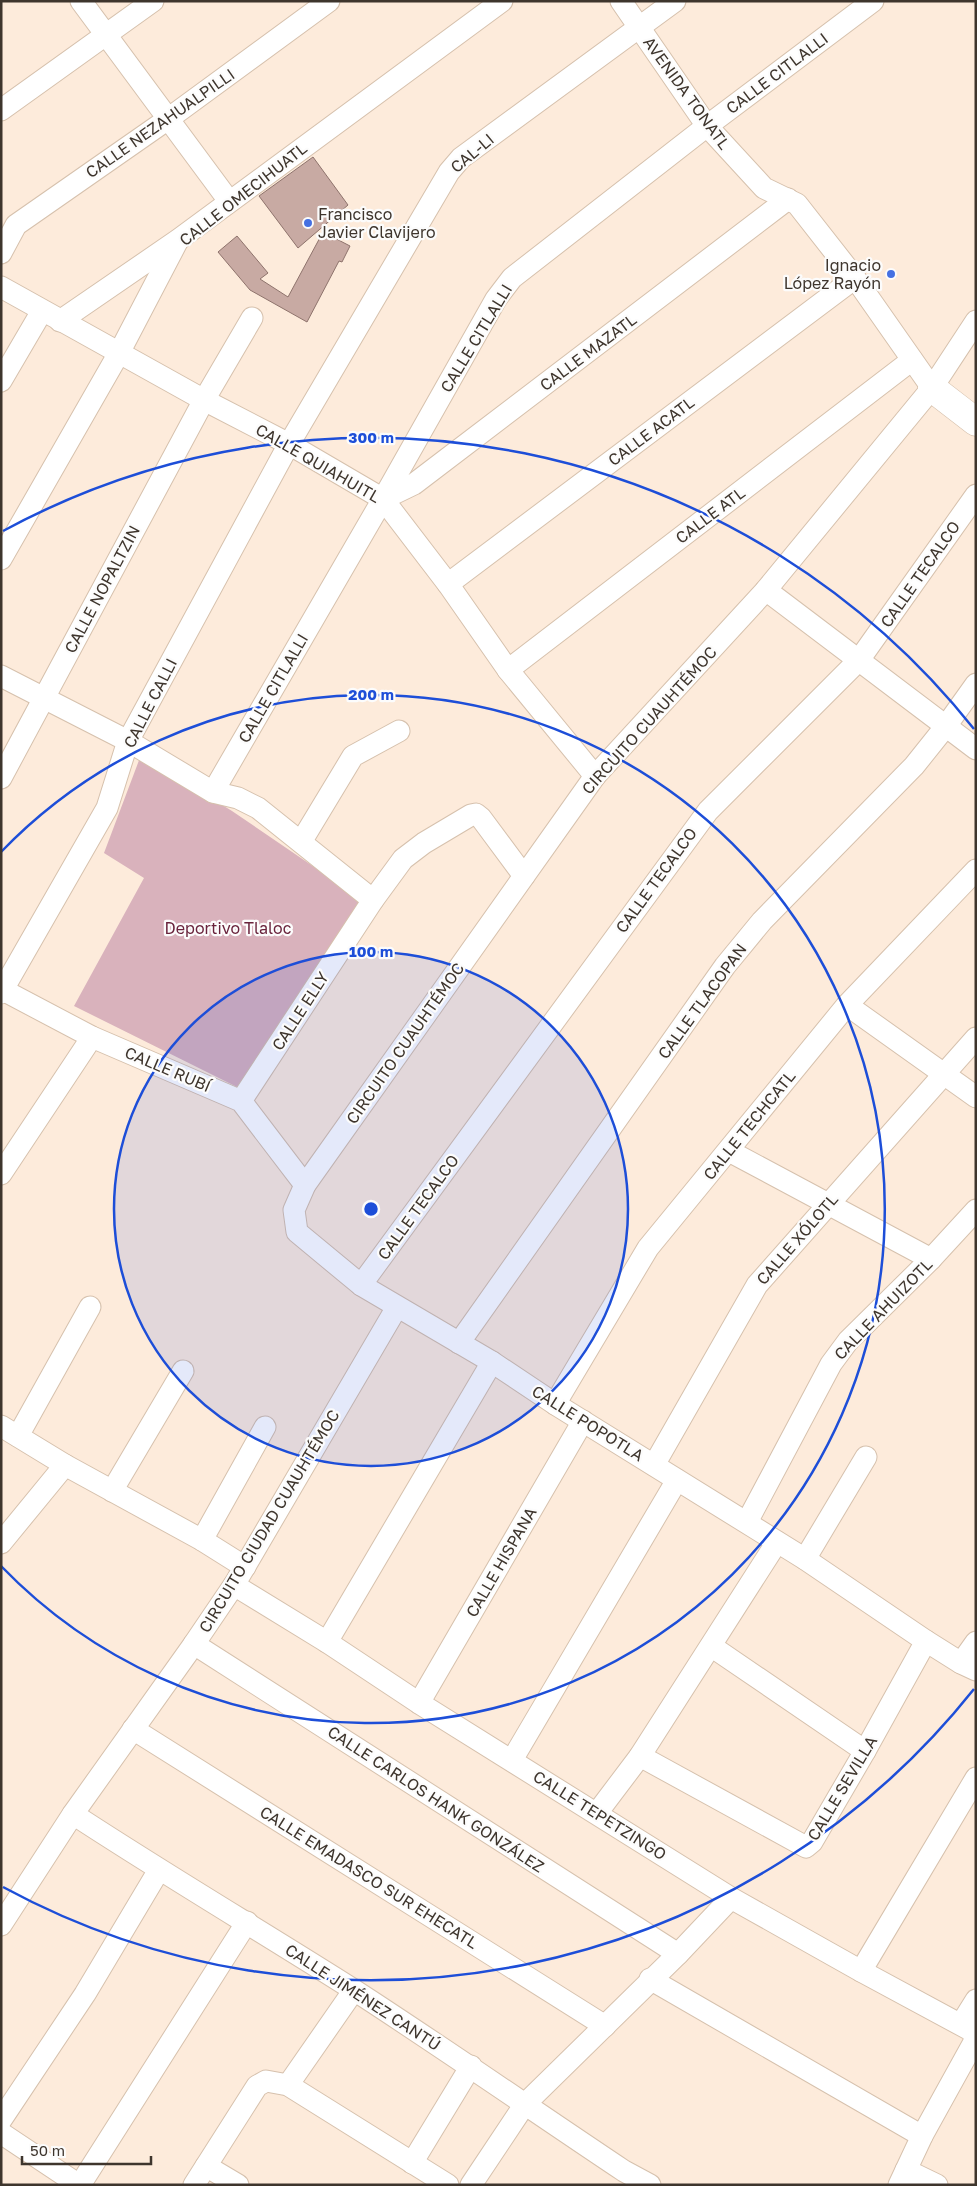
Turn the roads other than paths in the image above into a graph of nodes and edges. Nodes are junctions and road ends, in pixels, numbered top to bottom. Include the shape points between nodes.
1 (81, 1) edge
2 (152, 1) edge
3 (329, 1) edge
4 (502, 1) edge
5 (621, 1) edge
6 (676, 1) edge
7 (873, 1) edge
8 (638, 27) junction
9 (106, 35) junction
10 (1, 110) edge
11 (168, 118) junction
12 (707, 126) junction
13 (788, 199) junction
14 (229, 201) junction
15 (178, 240) junction
16 (1, 253) edge
17 (855, 278) junction
18 (1, 287) edge
19 (51, 316) junction
20 (252, 318) dead end
21 (976, 321) edge
22 (118, 353) junction
23 (912, 360) junction
24 (1, 381) edge
25 (932, 388) junction
26 (204, 400) junction
27 (976, 422) edge
28 (289, 444) junction
29 (976, 495) edge
30 (383, 499) junction
31 (1, 559) edge
32 (448, 584) junction
33 (766, 590) junction
34 (858, 660) junction
35 (508, 670) junction
36 (1, 676) edge
37 (976, 684) edge
38 (43, 698) junction
39 (946, 726) junction
40 (398, 731) dead end
41 (128, 741) junction
42 (976, 749) edge
43 (595, 776) junction
44 (1, 778) edge
45 (213, 792) junction
46 (301, 842) junction
47 (976, 870) edge
48 (524, 876) junction
49 (374, 900) junction
50 (2, 991) edge
51 (847, 1005) junction
52 (92, 1037) junction
53 (976, 1038) edge
54 (943, 1074) junction
55 (976, 1096) edge
56 (241, 1101) junction
57 (729, 1151) junction
58 (1, 1174) edge
59 (304, 1185) junction
60 (827, 1204) junction
61 (976, 1210) edge
62 (931, 1259) junction
63 (361, 1285) junction
64 (90, 1307) dead end
65 (397, 1307) junction
66 (459, 1342) junction
67 (492, 1362) junction
68 (184, 1371) dead end
69 (555, 1404) junction
70 (583, 1421) junction
71 (265, 1427) dead end
72 (9, 1431) edge
73 (866, 1457) dead end
74 (65, 1465) junction
75 (654, 1465) junction
76 (677, 1480) junction
77 (112, 1490) junction
78 (747, 1522) junction
79 (202, 1540) junction
80 (777, 1542) junction
81 (1, 1543) edge
82 (805, 1559) junction
83 (240, 1576) junction
84 (926, 1641) junction
85 (327, 1642) junction
86 (976, 1642) edge
87 (194, 1644) junction
88 (711, 1646) junction
89 (968, 1667) edge
90 (418, 1703) junction
91 (133, 1729) junction
92 (865, 1751) junction
93 (640, 1756) junction
94 (512, 1760) junction
95 (976, 1778) edge
96 (597, 1813) junction
97 (73, 1814) junction
98 (159, 1870) junction
99 (731, 1898) junction
100 (247, 1922) junction
101 (1, 1925) edge
102 (678, 1954) junction
103 (861, 1971) junction
104 (650, 1980) junction
105 (354, 1990) junction
106 (976, 2000) edge
107 (605, 2026) junction
108 (968, 2028) junction
109 (471, 2066) junction
110 (288, 2085) junction
111 (525, 2104) junction
112 (1, 2120) edge
113 (1, 2133) edge
114 (922, 2136) junction
115 (412, 2163) junction
116 (206, 2166) junction
117 (903, 2178) edge
118 (80, 2185) edge
119 (194, 2185) edge
120 (238, 2185) edge
121 (448, 2185) edge
122 (471, 2185) edge
123 (650, 2185) edge
124 (937, 2185) edge

1 - 9 street
2 - 9 street
3 - 11 street, CALLE NEZAHUALPILLI
4 - 14 street, CALLE OMECIHUATL
5 - 8 street, AVENIDA TONATL
6 - 8 street, CAL-LI
7 - 12 street, CALLE CITLALLI
8 - 12 street, AVENIDA TONATL
8 - 28 street, CAL-LI via 461,158 448,172
9 - 10 street
9 - 11 street
11 - 14 street
11 - 16 street, CALLE NEZAHUALPILLI via 16,225
12 - 13 street, AVENIDA TONATL via 764,188
12 - 30 street, CALLE CITLALLI via 512,278 496,299
13 - 17 street, AVENIDA TONATL via 797,204
13 - 30 street, CALLE MAZATL via 414,484
14 - 15 street, CALLE OMECIHUATL
15 - 19 street
15 - 22 street, CALLE OMECIHUATL
17 - 23 street, AVENIDA TONATL
17 - 32 street, CALLE ACATL
18 - 19 street, CALLE QUIAHUITL
19 - 22 street, CALLE QUIAHUITL
19 - 24 street
20 - 26 street, CALLE NOPALTZIN
21 - 25 street, CIRCUITO CUAUHTÉMOC
22 - 26 street, CALLE QUIAHUITL
22 - 31 street, CALLE OMECIHUATL
23 - 25 street, AVENIDA TONATL
23 - 35 street, CALLE ATL
25 - 27 main road, AVENIDA TONATL
25 - 33 street, CIRCUITO CUAUHTÉMOC
26 - 28 street, CALLE QUIAHUITL
26 - 38 street, CALLE NOPALTZIN
28 - 30 street, CALLE QUIAHUITL
28 - 41 street, CALLE CALLI
29 - 34 street, CALLE TECALCO
30 - 32 street, CALLE QUIAHUITL
30 - 45 street, CALLE CITLALLI
32 - 35 street, CALLE QUIAHUITL
33 - 34 street
33 - 43 street, CIRCUITO CUAUHTÉMOC
34 - 39 street
34 - 63 street, CALLE TECALCO via 708,811
35 - 43 street, CALLE QUIAHUITL
36 - 38 street
37 - 39 street, CALLE TLACOPAN
38 - 41 street
38 - 44 street, CALLE NOPALTZIN
39 - 42 street
39 - 66 street, CALLE TLACOPAN via 914,766 762,921 725,966
40 - 46 street via 353,756
41 - 45 street
41 - 50 street, CALLE CALLI via 107,808
43 - 48 street, CIRCUITO CUAUHTÉMOC
45 - 46 street via 238,798 258,808
46 - 49 street
47 - 51 street, CALLE TECHCATL
48 - 49 street, CALLE ELLY via 476,814 424,843 403,859
48 - 59 street, CIRCUITO CUAUHTÉMOC
49 - 56 street, CALLE ELLY
50 - 52 street, CALLE RUBÍ
51 - 54 street
51 - 57 street, CALLE TECHCATL
52 - 56 street, CALLE RUBÍ
52 - 58 street
53 - 54 street, CALLE XÓLOTL
54 - 55 street
54 - 60 street, CALLE XÓLOTL
56 - 59 street, CALLE RUBÍ
57 - 60 street
57 - 69 street, CALLE TECHCATL via 648,1248
59 - 63 street, CIRCUITO CUAUHTÉMOC via 294,1210 297,1232
60 - 62 street
60 - 75 street, CALLE XÓLOTL via 757,1285
61 - 62 street, CALLE AHUIZOTL
62 - 78 street, CALLE AHUIZOTL via 848,1341 831,1364
63 - 65 street
64 - 72 street
65 - 66 street, CALLE POPOTLA
65 - 83 street, CIRCUITO CIUDAD CUAUHTÉMOC
66 - 67 street, CALLE POPOTLA
67 - 69 street, CALLE POPOTLA
67 - 85 street
68 - 77 street
69 - 70 street, CALLE POPOTLA
70 - 75 street, CALLE POPOTLA
70 - 90 street, CALLE HISPANA
71 - 79 street
72 - 74 street, CALLE TEPETZINGO
73 - 82 street
74 - 77 street, CALLE TEPETZINGO
74 - 81 street
75 - 76 street, CALLE POPOTLA
76 - 78 street, CALLE POPOTLA
76 - 94 street
77 - 79 street, CALLE TEPETZINGO
78 - 80 street, CALLE POPOTLA
79 - 83 street, CALLE TEPETZINGO
80 - 82 street, CALLE POPOTLA
80 - 88 street
82 - 84 street, CALLE POPOTLA
83 - 85 street, CALLE TEPETZINGO
83 - 87 street, CIRCUITO CIUDAD CUAUHTÉMOC
84 - 89 street, CALLE POPOTLA
84 - 92 street, CALLE SEVILLA
85 - 90 street, CALLE TEPETZINGO
86 - 89 street
87 - 91 street, CIRCUITO CIUDAD CUAUHTÉMOC
87 - 102 street, CALLE CARLOS HANK GONZÁLEZ
88 - 92 street
88 - 93 street
90 - 94 street, CALLE TEPETZINGO
91 - 97 street, CIRCUITO CIUDAD CUAUHTÉMOC
91 - 107 street, CALLE EMADASCO SUR EHECATL
92 - 93 street, CALLE SEVILLA via 812,1842 806,1846
93 - 96 street
94 - 96 street, CALLE TEPETZINGO
95 - 103 street
96 - 99 street, CALLE TEPETZINGO
97 - 98 street, CALLE JIMÉNEZ CANTÚ
97 - 101 street, CIRCUITO CIUDAD CUAUHTÉMOC
98 - 100 street, CALLE JIMÉNEZ CANTÚ
98 - 112 street via 85,1994
99 - 102 street
99 - 103 street, CALLE TEPETZINGO
100 - 105 street, CALLE JIMÉNEZ CANTÚ
100 - 118 street
102 - 104 street
103 - 108 street, CALLE TEPETZINGO
104 - 107 street
104 - 114 street
105 - 109 street, CALLE JIMÉNEZ CANTÚ
105 - 110 street
106 - 108 street
107 - 111 street
108 - 114 street via 974,2042
109 - 111 street, CALLE JIMÉNEZ CANTÚ
109 - 115 street
110 - 115 street
110 - 116 street via 266,2081 257,2086
111 - 122 street
111 - 123 street, CALLE JIMÉNEZ CANTÚ
113 - 118 street
114 - 117 street
115 - 121 street
116 - 119 street
116 - 120 street
117 - 124 street

